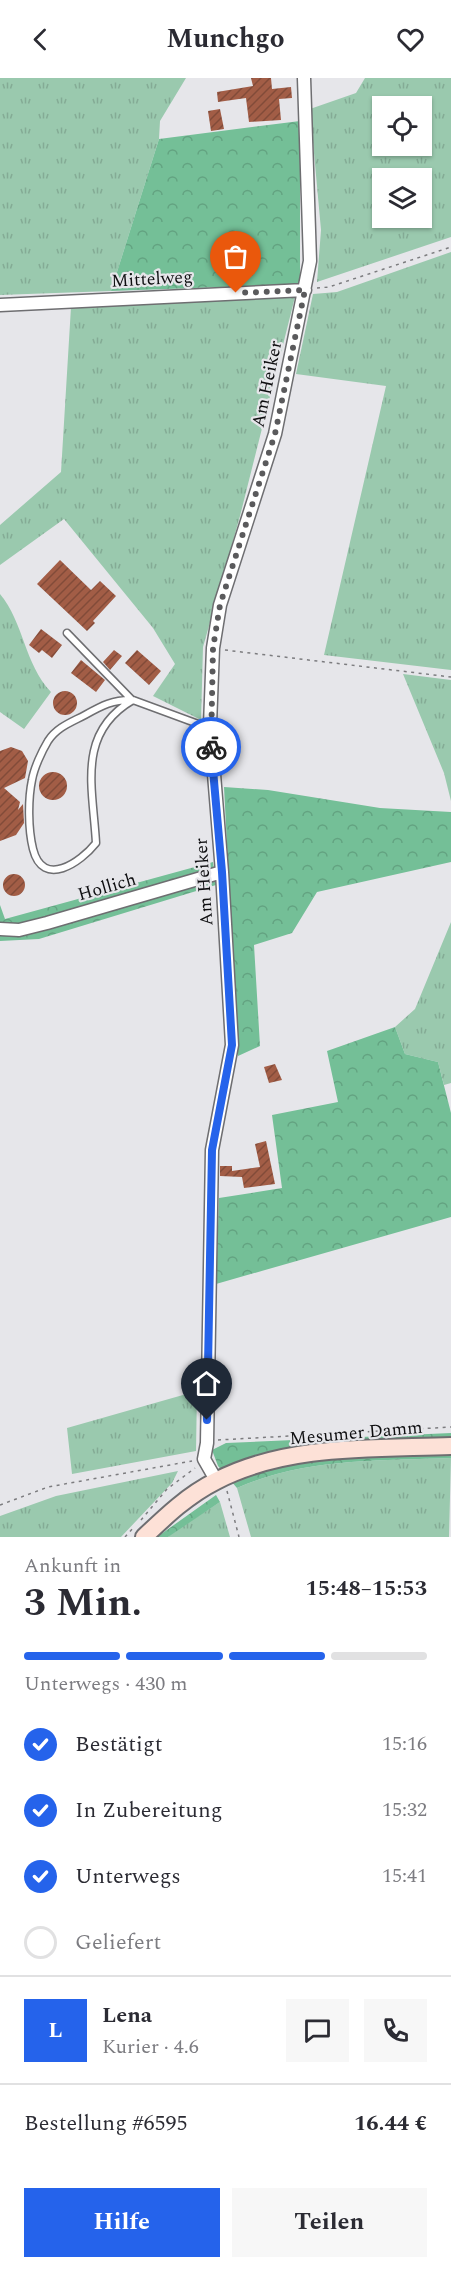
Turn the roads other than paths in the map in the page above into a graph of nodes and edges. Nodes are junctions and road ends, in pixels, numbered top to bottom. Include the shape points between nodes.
1 (304, 78) edge
2 (305, 290) junction
3 (0, 305) edge
4 (66, 633) dead end
5 (133, 700) junction
6 (210, 729) junction
7 (222, 872) junction
8 (0, 929) edge
9 (451, 1446) edge
10 (216, 1480) junction
11 (144, 1537) edge

1 - 2 street, Am Heiker via 310,261
2 - 3 street, Mittelweg
2 - 6 street, Am Heiker via 275,434 220,605 213,648
4 - 5 lane
5 - 5 lane via 106,722 96,737 91,769 96,843 86,857 68,869 52,869 41,863 33,851 31,830 32,778 49,740 66,723 118,699
5 - 6 lane
6 - 7 street, Am Heiker
7 - 8 street, Hollich via 47,923 19,930
7 - 10 street, Am Heiker via 232,1045 212,1150 204,1459
9 - 10 main road, Mesumer Damm via 301,1455 263,1462
10 - 11 main road, Mesumer Damm via 182,1502

